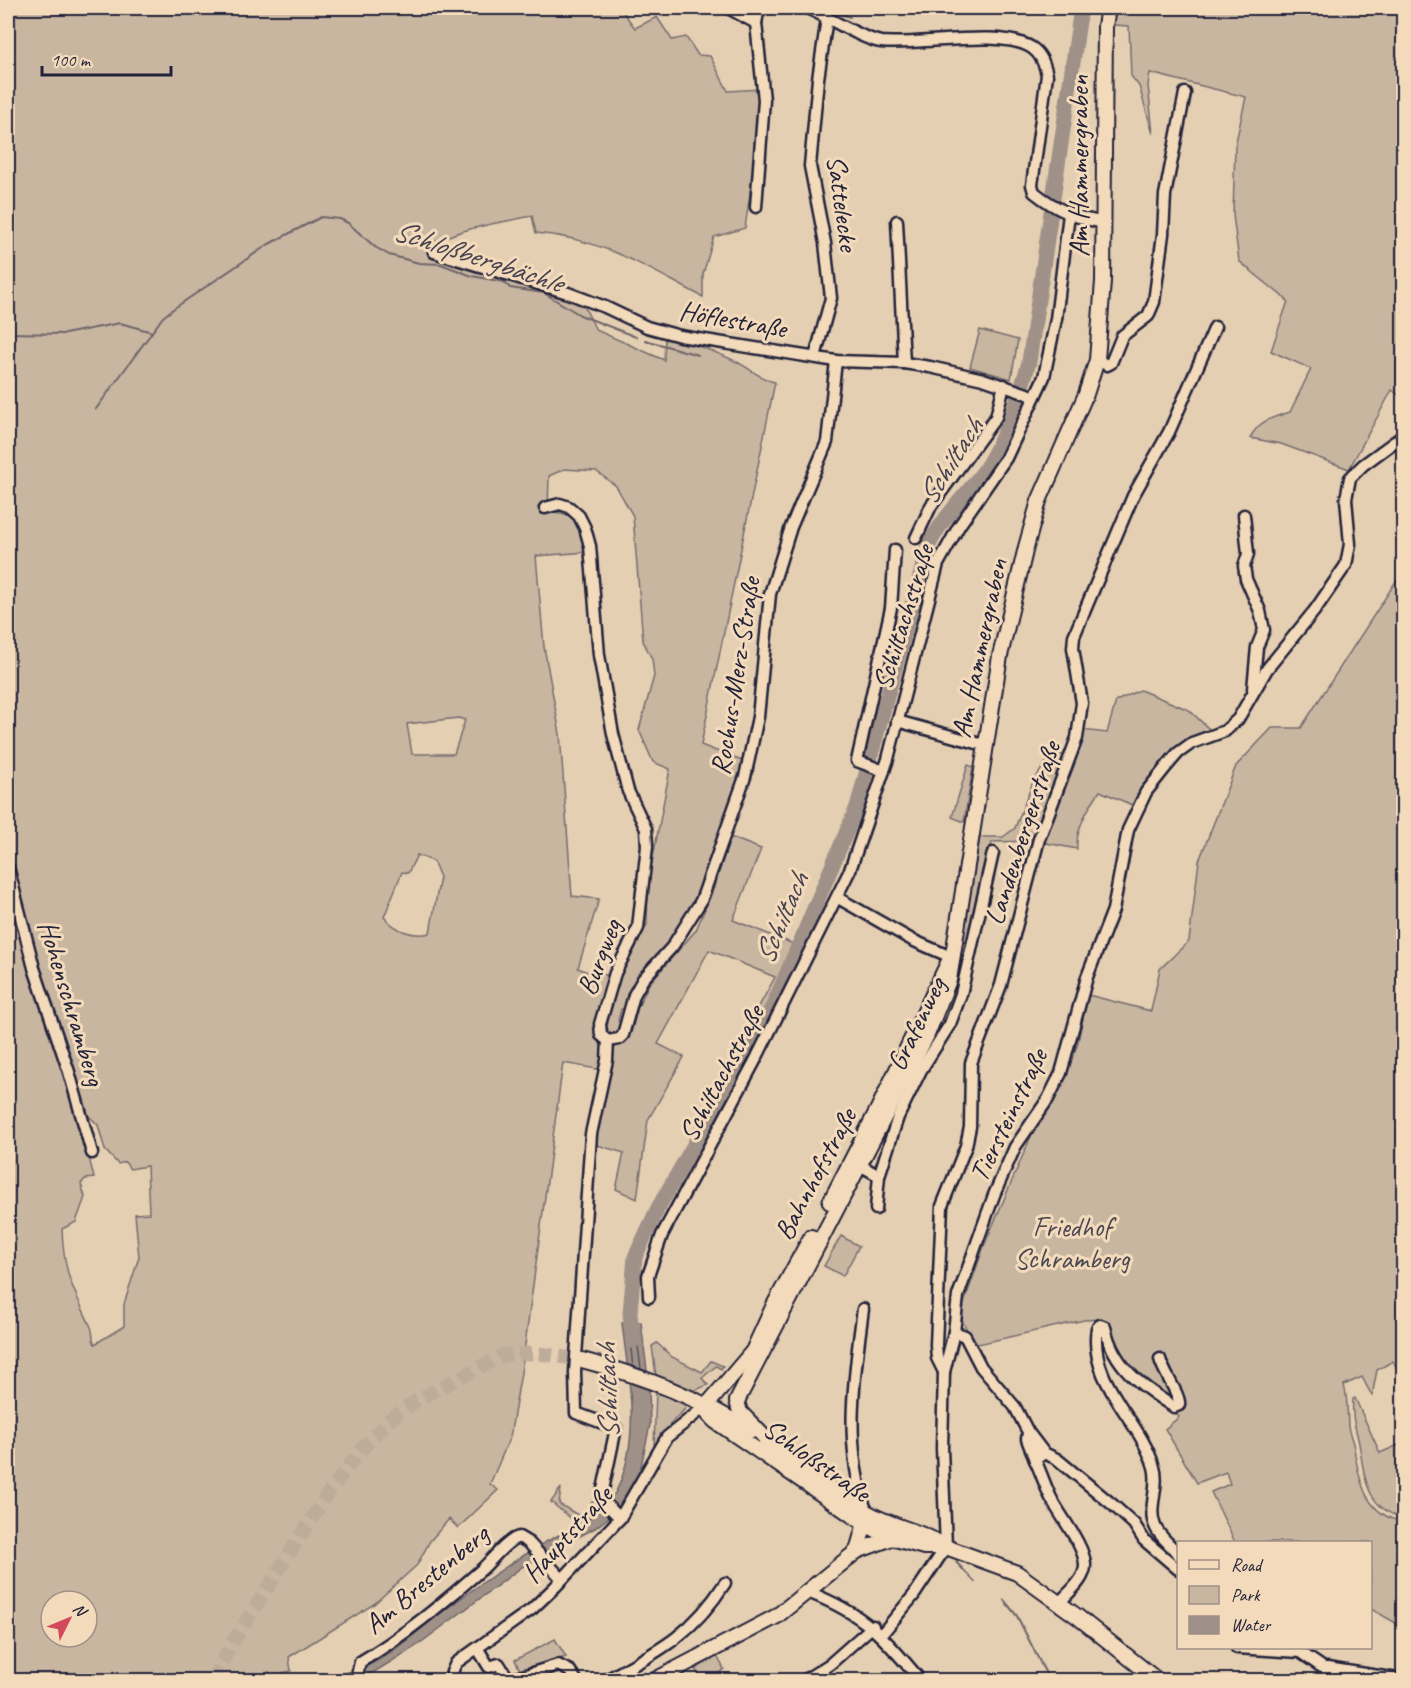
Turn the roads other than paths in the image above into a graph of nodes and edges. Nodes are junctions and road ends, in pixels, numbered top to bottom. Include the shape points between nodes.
1 (728, 8) edge
2 (759, 8) edge
3 (807, 8) edge
4 (1108, 8) edge
5 (827, 18) junction
6 (756, 24) junction
7 (1185, 93) dead end
8 (756, 207) dead end
9 (1065, 212) junction
10 (897, 221) dead end
11 (1102, 222) junction
12 (434, 252) dead end
13 (1215, 327) dead end
14 (815, 357) junction
15 (1097, 360) junction
16 (836, 361) junction
17 (904, 363) junction
18 (1009, 387) junction
19 (1029, 394) junction
20 (1404, 435) edge
21 (545, 508) dead end
22 (1244, 515) dead end
23 (916, 538) dead end
24 (895, 550) dead end
25 (1253, 689) junction
26 (897, 721) junction
27 (984, 745) junction
28 (880, 769) junction
29 (993, 853) dead end
30 (8, 867) edge
31 (838, 898) junction
32 (951, 957) junction
33 (608, 1041) junction
34 (92, 1153) dead end
35 (856, 1162) junction
36 (879, 1176) junction
37 (876, 1209) dead end
38 (649, 1298) dead end
39 (863, 1309) dead end
40 (954, 1332) junction
41 (1160, 1359) dead end
42 (582, 1360) tunnel mouth
43 (944, 1372) junction
44 (707, 1405) junction
45 (772, 1445) junction
46 (1040, 1456) junction
47 (618, 1516) junction
48 (866, 1519) junction
49 (892, 1538) junction
50 (946, 1547) junction
51 (857, 1551) junction
52 (1177, 1553) edge
53 (1177, 1567) edge
54 (562, 1579) junction
55 (725, 1582) dead end
56 (808, 1592) junction
57 (1060, 1602) junction
58 (873, 1626) junction
59 (881, 1635) junction
60 (478, 1648) junction
61 (1262, 1649) edge
62 (1324, 1667) junction
63 (513, 1679) edge
64 (356, 1680) edge
65 (456, 1680) edge
66 (576, 1680) edge
67 (606, 1680) edge
68 (655, 1680) edge
69 (805, 1680) edge
70 (920, 1680) edge
71 (1157, 1680) edge
72 (1341, 1680) edge
73 (1404, 1680) edge

1 - 6 street
2 - 6 street
3 - 5 street
4 - 11 main road, Am Hammergraben via 1104,26
5 - 9 street via 880,42 986,40 1015,42 1031,48 1042,60 1047,75 1032,185 1041,198
5 - 14 street, Sattelecke via 810,166 831,298
6 - 8 street via 764,100
7 - 15 street via 1165,195 1158,279 1151,312 1122,336 1111,363
9 - 11 street
9 - 19 street, Schiltachstraße via 1056,320 1038,394
10 - 17 street
11 - 15 main road, Am Hammergraben via 1103,281
12 - 14 street, Höflestraße via 568,293 647,327 725,345
13 - 43 street, Landenbergerstraße via 1168,432 1133,496 1074,636 1082,703 1077,738 1039,839 1001,986 971,1063 970,1127 942,1206 936,1345
14 - 16 street, Höflestraße
15 - 27 main road, Am Hammergraben via 1037,510 1000,656
16 - 17 street, Höflestraße
16 - 33 street, Rochus-Merz-Straße via 828,442 791,527 770,594 758,717 745,777 701,901 672,948 643,979 634,995 623,1035
17 - 18 street, Höflestraße
18 - 19 street, Höflestraße
18 - 23 street, Schiltachstraße via 996,417 931,506
19 - 26 street, Schiltachstraße via 1024,423 1006,458 938,564
20 - 25 street, Tiersteinstraße via 1355,471 1347,489 1350,544 1346,565
21 - 33 street, Burgweg via 560,504 569,507 585,528 613,734 628,791 646,829 639,928 615,973 600,1024 601,1035
22 - 25 street, Tiersteinstraße via 1248,554 1245,579 1264,630 1257,647
24 - 28 street, Schiltachstraße via 891,608 857,761
25 - 40 street, Tiersteinstraße via 1238,719 1224,731 1178,753 1140,802 1128,830 1113,910 1087,977 1061,1073 1015,1147 994,1195 958,1296
26 - 27 street
26 - 28 street, Schiltachstraße
27 - 32 main road, Am Hammergraben
28 - 31 street, Schiltachstraße via 859,848
29 - 36 street, Grafenweg via 961,994 950,1024 898,1117
30 - 34 street, Hohenschramberg via 34,968
31 - 32 street
31 - 38 street, Schiltachstraße via 662,1235 648,1276
32 - 35 main road, Bahnhofstraße
33 - 47 street, Burgweg via 591,1134 574,1372 576,1413 613,1425 616,1431 602,1501
35 - 36 street
35 - 44 main road, Bahnhofstraße via 778,1297 753,1351
35 - 45 main road, Bahnhofstraße via 737,1401 740,1412
36 - 37 street, Grafenweg
39 - 48 street via 851,1412
40 - 43 street, Tiersteinstraße
40 - 46 street via 965,1336 981,1367 1015,1407
41 - 52 street via 1179,1406 1162,1400 1132,1376 1115,1358 1105,1327 1097,1328 1097,1361 1155,1469 1153,1523
42 - 44 main road, Schloßstraße via 625,1372
43 - 50 street, Tiersteinstraße
44 - 45 main road, Schloßstraße
44 - 47 street, Hauptstraße via 667,1437
44 - 48 main road, Schloßstraße via 715,1421
45 - 48 main road, Schloßstraße
46 - 53 street via 1057,1459 1113,1505 1134,1524 1144,1540
46 - 57 street via 1051,1499 1085,1564 1080,1580
47 - 54 street, Hauptstraße
48 - 49 main road, Schloßstraße
48 - 50 main road via 930,1536
48 - 51 main road
49 - 50 main road, Schloßstraße via 924,1547
49 - 51 main road
50 - 57 main road via 1017,1573
50 - 59 street via 914,1596
51 - 56 main road
54 - 60 street, Hauptstraße via 532,1609
54 - 64 street, Am Brestenberg via 524,1539 514,1539 383,1649 360,1662
55 - 67 street via 704,1614 685,1633
56 - 58 street via 842,1606
56 - 68 main road via 777,1616
57 - 71 main road
58 - 59 street
58 - 69 street via 830,1664
59 - 70 street
60 - 63 street via 489,1667 499,1664
60 - 65 street, Hauptstraße via 456,1663 452,1672
61 - 62 street via 1300,1652
62 - 72 street
62 - 73 street
63 - 66 street via 558,1665 570,1671

